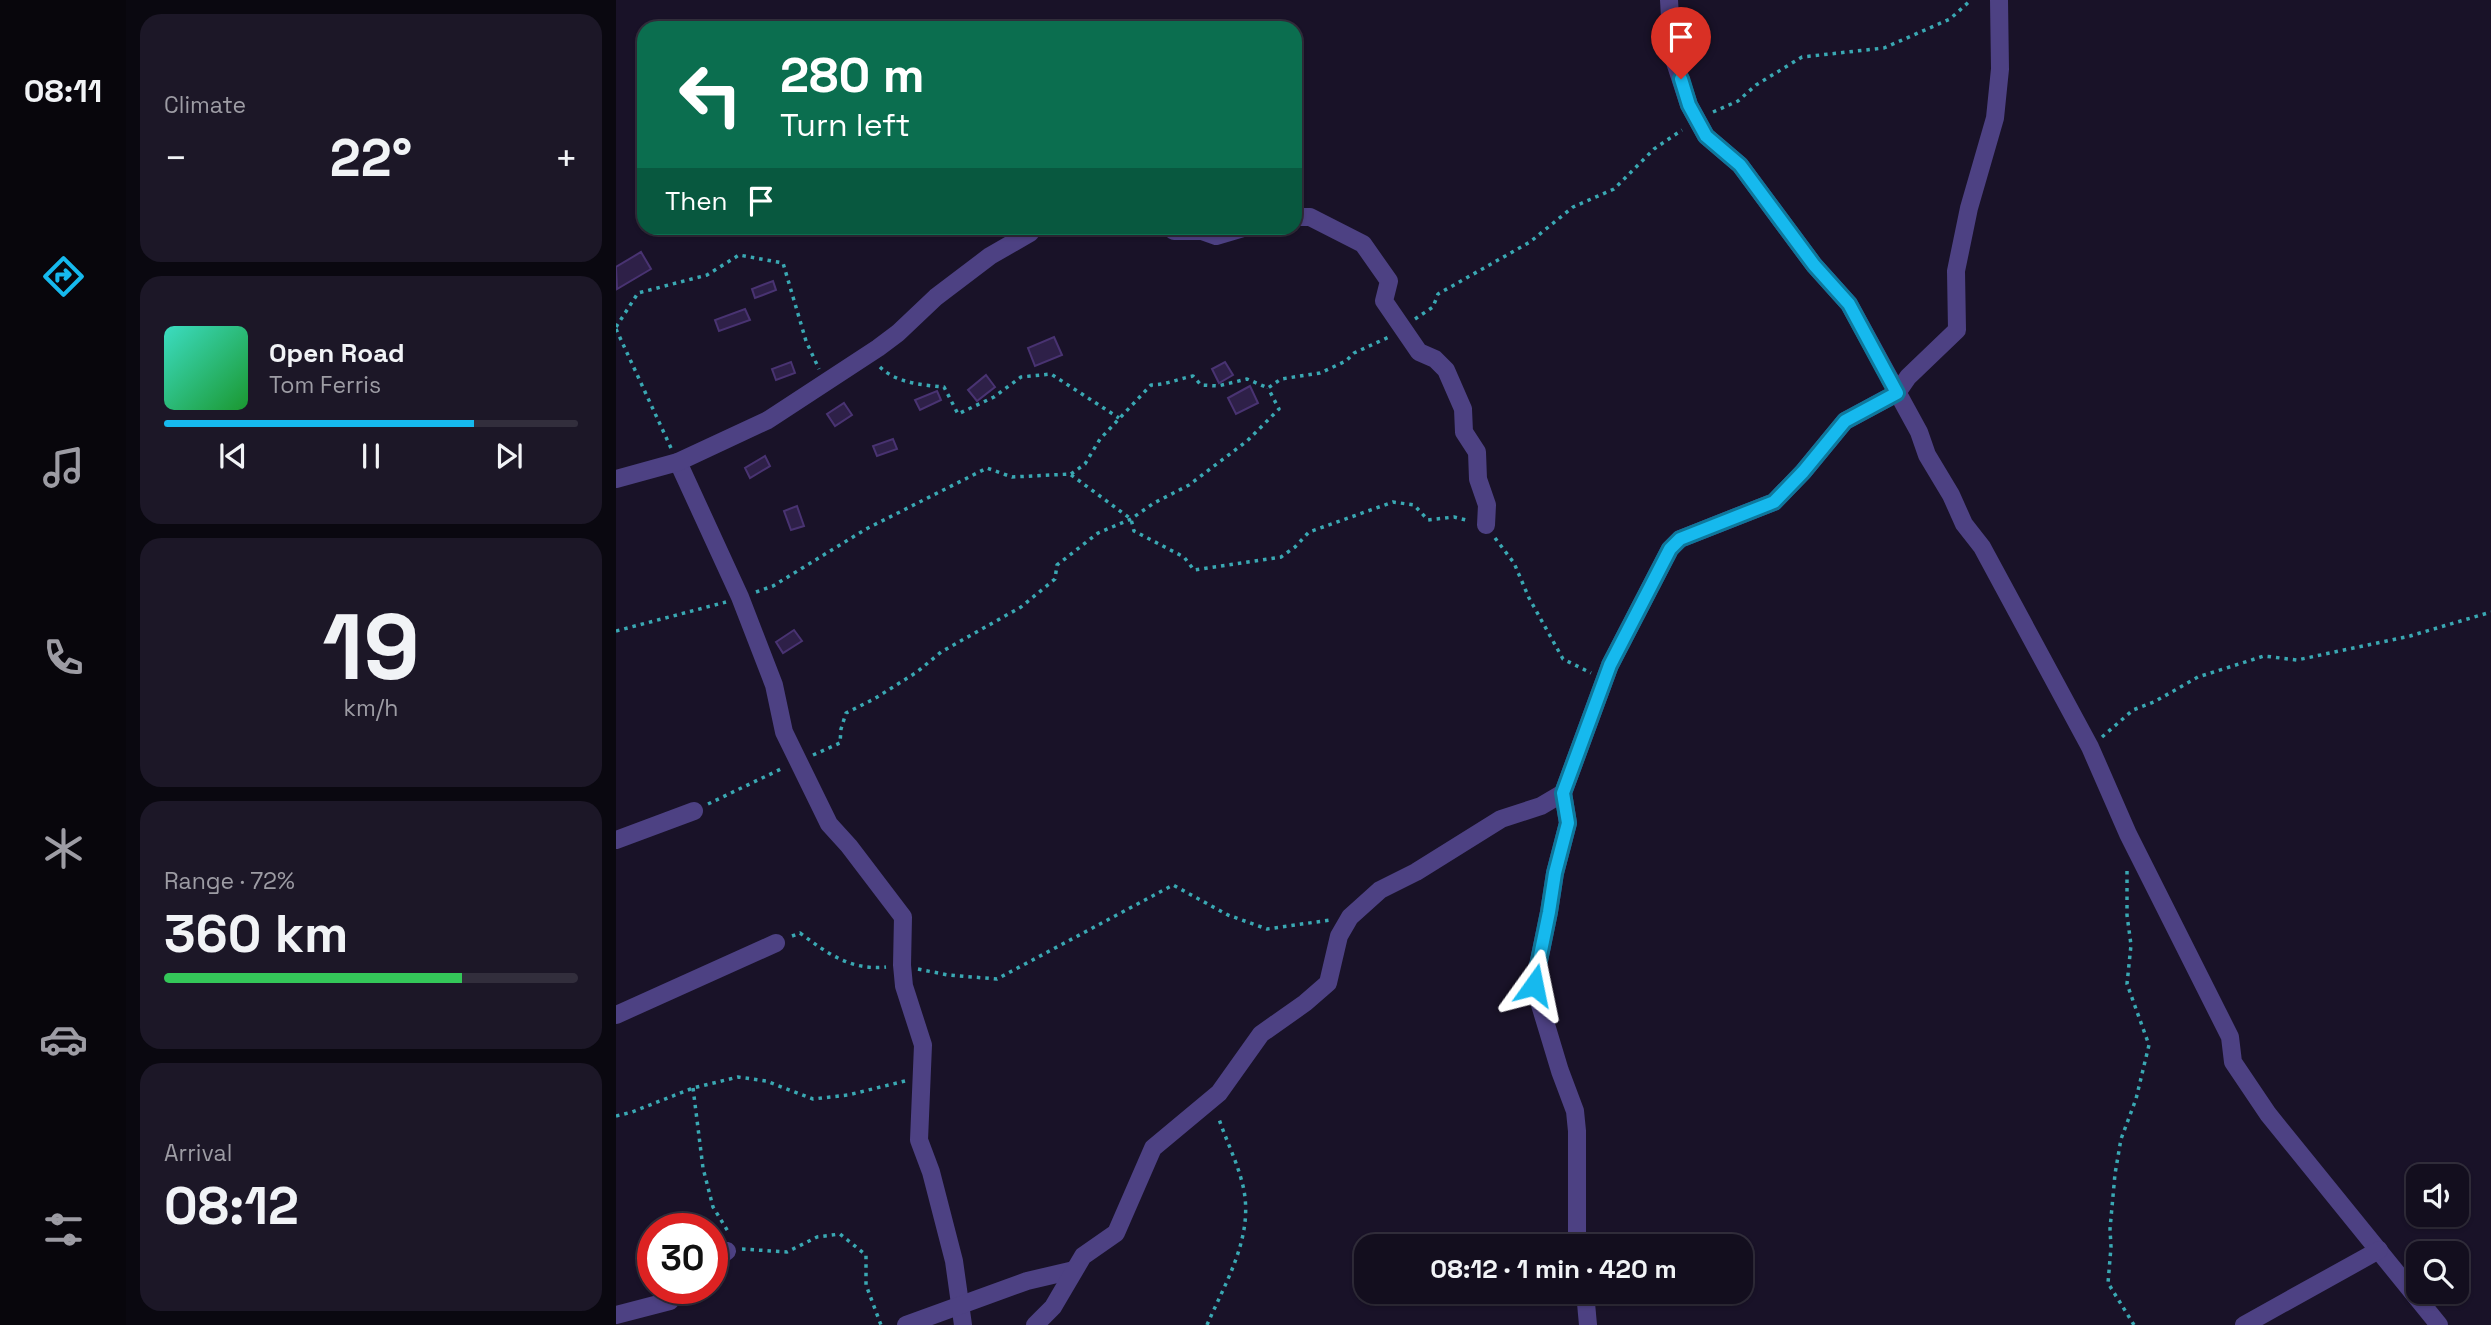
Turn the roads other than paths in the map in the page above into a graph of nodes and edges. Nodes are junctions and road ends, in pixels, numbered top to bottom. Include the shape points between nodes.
1 (1669, 0) edge
2 (1999, 0) edge
3 (1302, 217) edge
4 (1027, 235) edge
5 (1897, 393) junction
6 (678, 462) junction
7 (616, 479) edge
8 (1486, 525) road end
9 (1563, 793) junction
10 (694, 811) road end
11 (616, 840) edge
12 (776, 943) road end
13 (616, 1015) edge
14 (1577, 1234) edge
15 (2379, 1250) junction
16 (1074, 1270) junction
17 (658, 1304) edge
18 (960, 1304) junction
19 (1586, 1304) edge
20 (616, 1315) edge
21 (906, 1325) edge
22 (963, 1325) edge
23 (1035, 1325) edge
24 (1588, 1325) edge
25 (2244, 1325) edge
26 (2439, 1325) edge

1 - 5 street via 1672,53 1689,105 1706,136 1740,165 1849,304
2 - 5 street via 1995,118 1956,271 1957,330
3 - 8 street via 1363,244 1388,281 1384,301 1419,352 1436,359 1446,370 1463,408 1464,432 1477,452
4 - 6 street via 990,256 852,367 768,420
5 - 9 street via 1845,421 1774,502 1680,539 1670,549 1610,665
5 - 15 street via 1964,524 1982,547 2090,747 2128,834 2230,1037 2233,1062 2268,1114
6 - 7 street
6 - 18 street via 740,597 774,685 784,732 829,824 903,917 904,986 923,1045 919,1140 954,1261
9 - 14 street via 1568,823 1534,985 1575,1111
9 - 16 street via 1501,819 1380,890 1350,917 1339,936 1328,983 1261,1034 1219,1093 1153,1148 1116,1233 1083,1256
10 - 11 street
12 - 13 street
15 - 25 street
15 - 26 street
16 - 18 street via 1027,1280
16 - 23 street via 1053,1307
17 - 20 street
18 - 21 street
18 - 22 street
19 - 24 street

